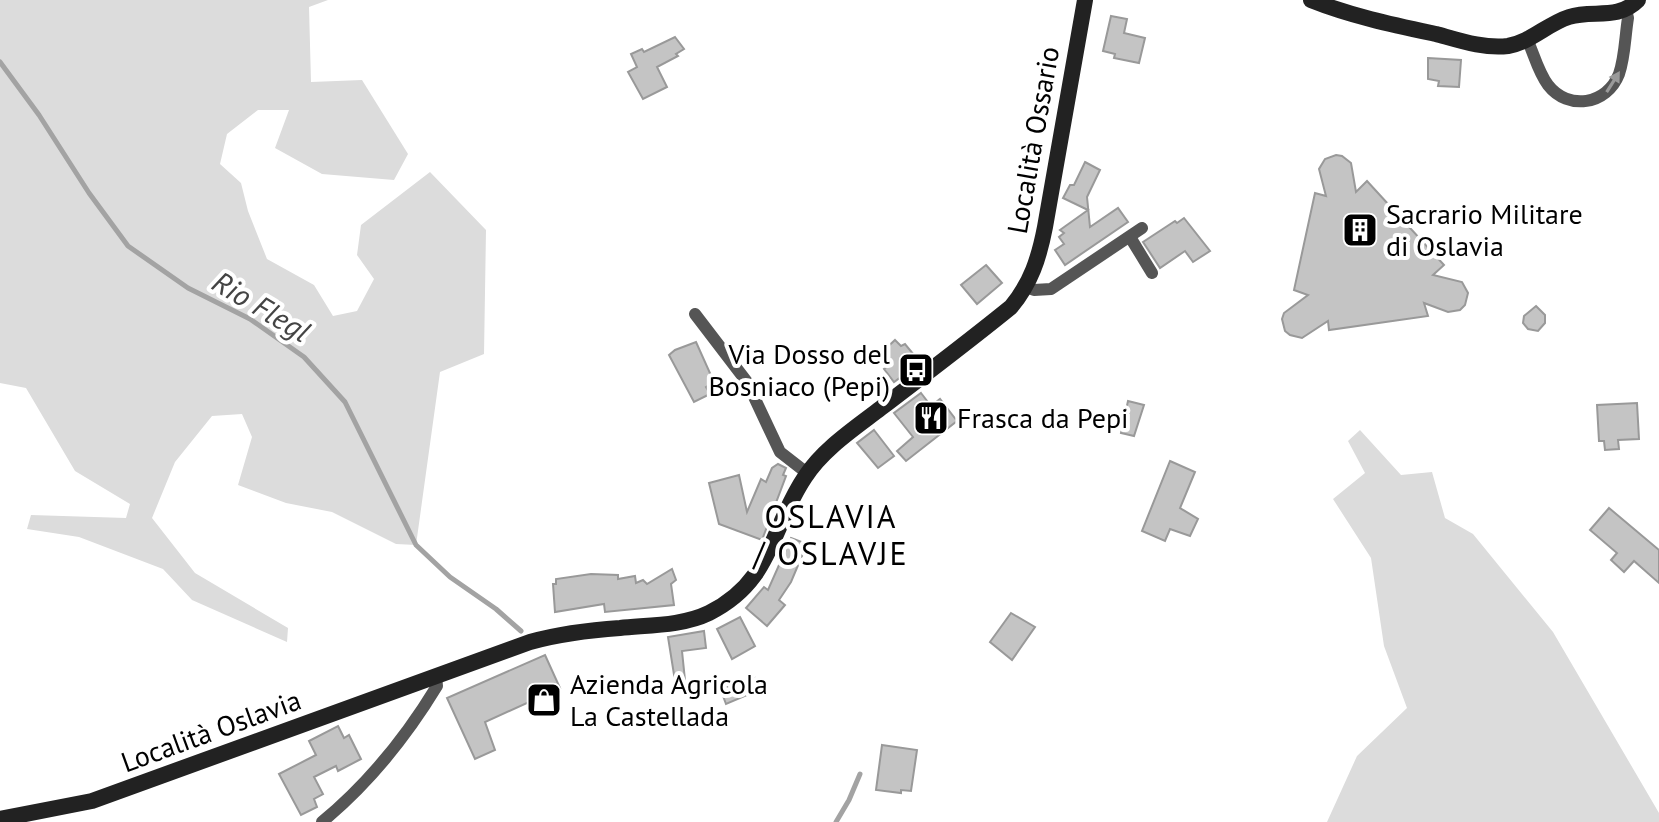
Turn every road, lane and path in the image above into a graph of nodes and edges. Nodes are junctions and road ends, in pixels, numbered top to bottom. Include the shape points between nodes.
1 (1085, 0) edge
2 (1311, 0) edge
3 (1632, 5) edge
4 (1527, 39) junction
5 (1142, 228) dead end
6 (1130, 237) junction
7 (1152, 273) dead end
8 (1026, 287) junction
9 (695, 314) dead end
10 (807, 473) junction
11 (436, 676) junction
12 (0, 819) edge
13 (322, 822) edge

1 - 8 street, Località Ossario via 1045,227
2 - 4 street via 1477,44 1508,45
3 - 4 street via 1614,14 1569,17
4 -> 3 street via 1550,88 1571,100 1593,100 1612,88 1619,73
5 - 6 street
6 - 7 street
6 - 8 street via 1051,289
8 - 10 street, Località Ossario via 1011,307 840,439
9 - 10 street via 747,382 780,452
10 - 11 street, Località Oslavia via 754,578 707,614 530,642
11 - 12 street, Località Oslavia via 92,801
11 - 13 street via 437,686 407,731 378,768

